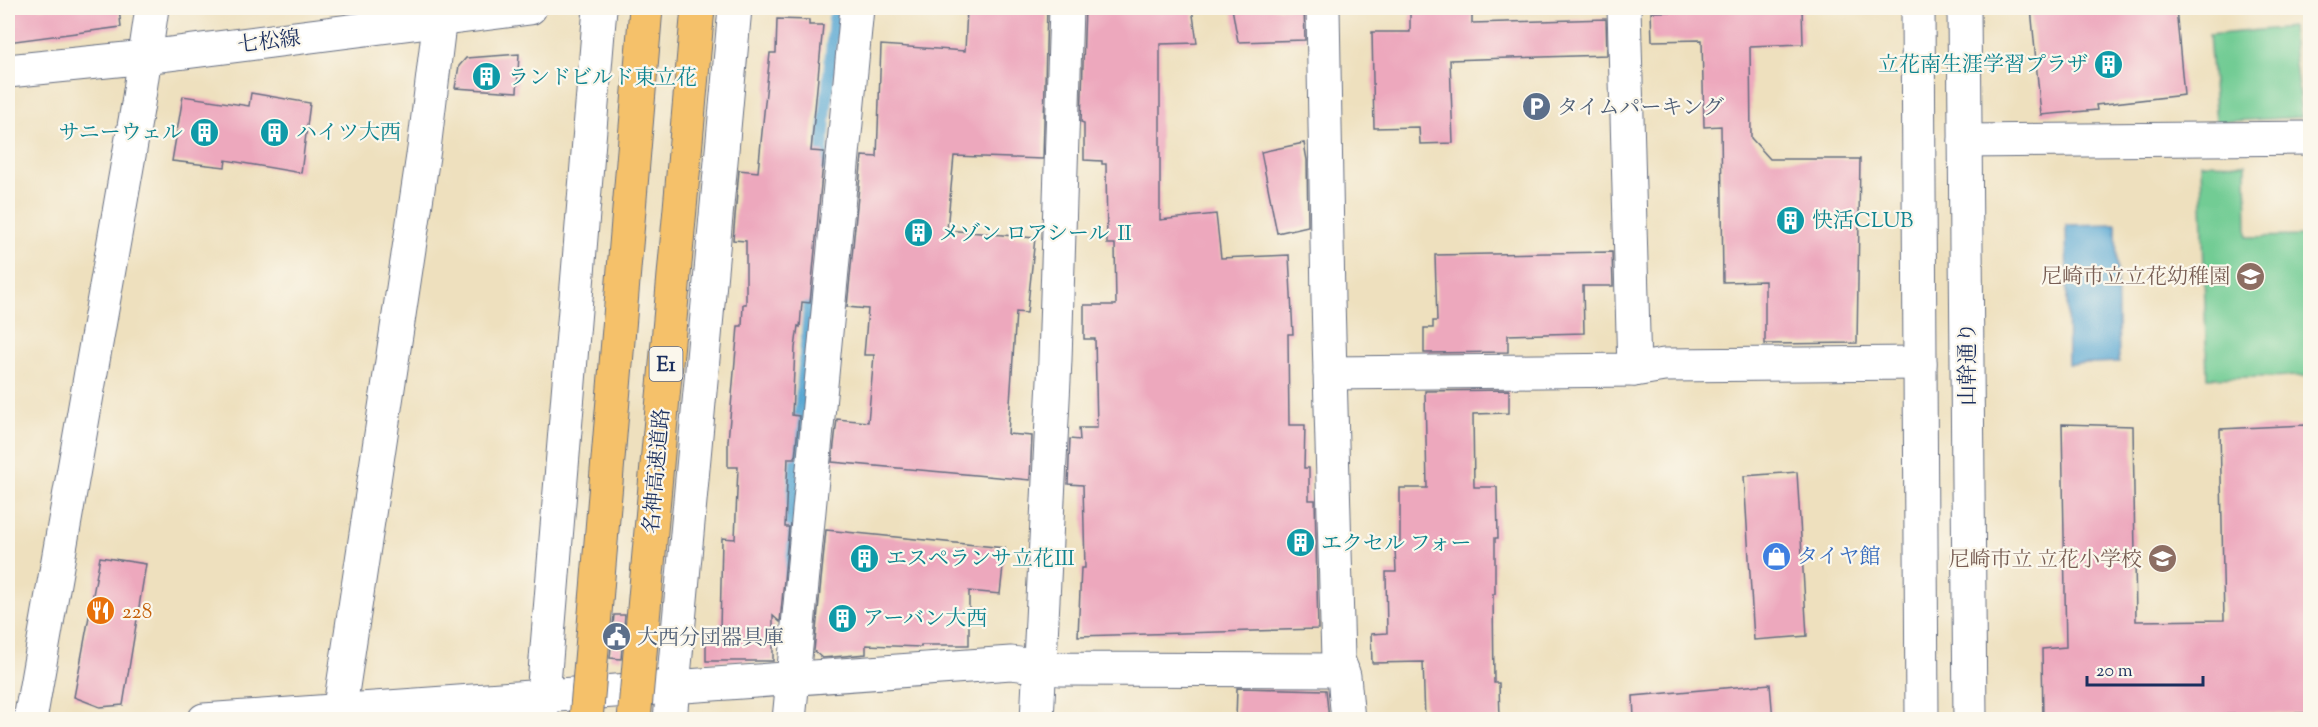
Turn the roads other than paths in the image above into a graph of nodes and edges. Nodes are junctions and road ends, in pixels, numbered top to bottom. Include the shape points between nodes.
1 (152, 8) edge
2 (530, 8) edge
3 (600, 8) edge
4 (646, 8) edge
5 (698, 8) edge
6 (735, 8) edge
7 (857, 8) edge
8 (1066, 8) edge
9 (1323, 8) edge
10 (1624, 8) edge
11 (1918, 8) edge
12 (1964, 8) edge
13 (441, 13) edge
14 (146, 57) junction
15 (8, 71) edge
16 (2310, 138) edge
17 (1965, 141) junction
18 (1920, 363) junction
19 (1634, 370) junction
20 (1330, 373) junction
21 (1039, 666) junction
22 (1342, 670) junction
23 (793, 680) junction
24 (673, 687) junction
25 (542, 708) edge
26 (339, 714) edge
27 (30, 720) edge
28 (204, 720) edge
29 (586, 720) edge
30 (634, 720) edge
31 (670, 720) edge
32 (789, 720) edge
33 (1037, 720) edge
34 (1348, 720) edge
35 (1922, 720) edge
36 (1970, 720) edge

1 - 14 street
2 - 13 street, 七松線
3 - 25 street
4 - 29 highway, bridge
5 - 30 highway, 名神高速道路 / E1, bridge
6 - 24 street
7 - 23 street
8 - 21 street via 1055,360
9 - 20 street
10 - 19 street
11 - 18 street
12 - 17 street, 山幹通り
13 - 14 street, 七松線
13 - 26 street
14 - 15 street, 七松線
14 - 27 street
16 - 17 street
17 - 36 street, 山幹通り
18 - 19 street via 1665,365
18 - 35 street
19 - 20 street
20 - 22 street via 1338,659
21 - 22 street
21 - 23 street via 1011,663
21 - 33 street
22 - 34 street
23 - 24 street
23 - 32 street
24 - 25 street
24 - 31 street
25 - 26 street
26 - 28 street

